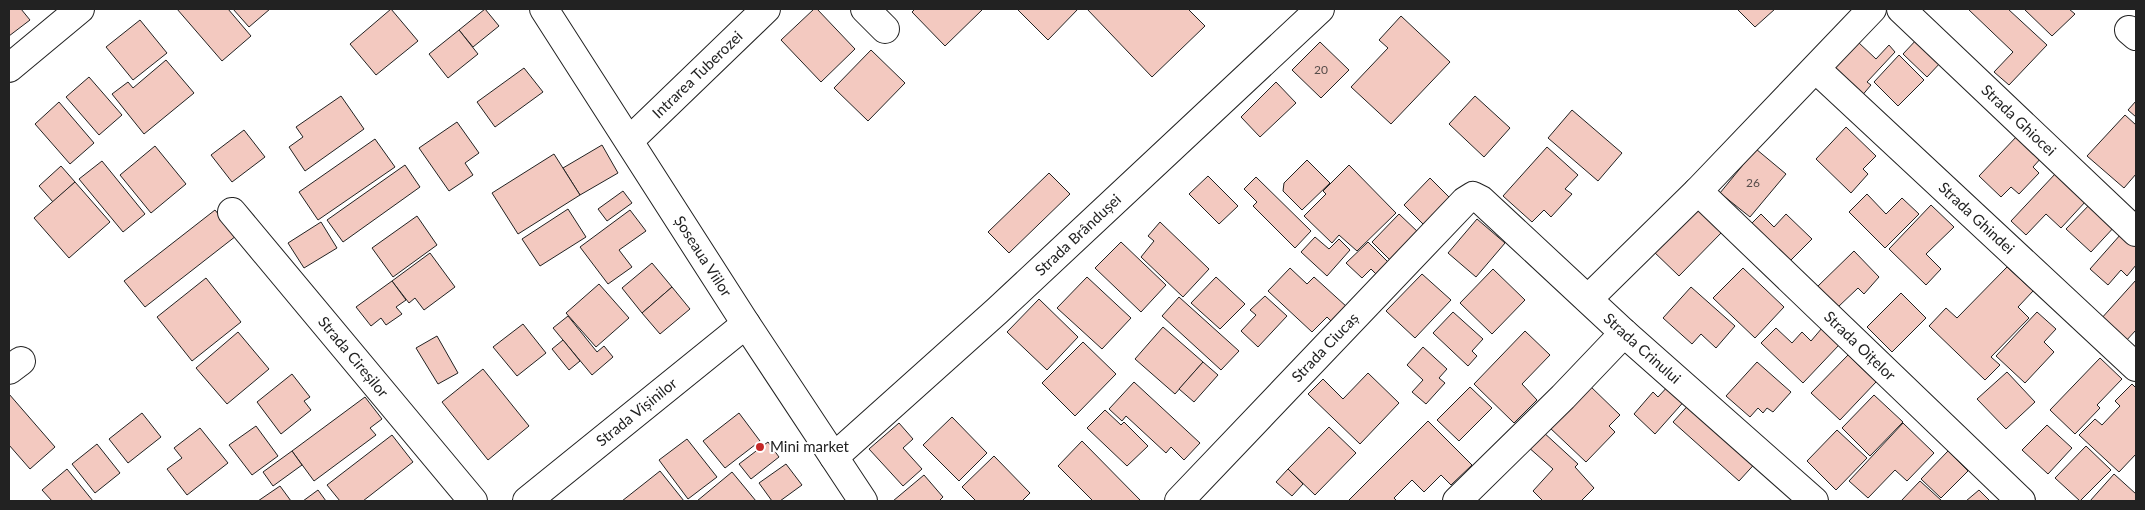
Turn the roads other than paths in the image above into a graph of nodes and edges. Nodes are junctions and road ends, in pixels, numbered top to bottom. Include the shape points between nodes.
1 (80, 9) edge
2 (544, 9) edge
3 (766, 9) edge
4 (864, 9) edge
5 (1320, 9) edge
6 (1872, 9) edge
7 (1901, 9) edge
8 (885, 29) dead end
9 (9, 68) edge
10 (1816, 69) junction
11 (630, 140) junction
12 (1698, 191) junction
13 (1473, 196) joint
14 (232, 212) dead end
15 (2136, 232) edge
16 (1588, 299) junction
17 (746, 324) junction
18 (1624, 333) junction
19 (2136, 367) edge
20 (834, 457) junction
21 (473, 501) edge
22 (527, 501) edge
23 (863, 501) edge
24 (1179, 501) edge
25 (1457, 501) edge
26 (1814, 501) edge
27 (2021, 501) edge

1 - 9 street
2 - 11 street, Șoseaua Viilor
3 - 11 street, Intrarea Tuberozei
4 - 8 street
5 - 20 street, Strada Brândușei
6 - 10 street
7 - 15 street, Strada Ghiocei
10 - 12 street
10 - 19 street, Strada Ghindei
11 - 17 street, Șoseaua Viilor
12 - 16 street
12 - 27 street, Strada Oițelor
13 - 16 street, Strada Crinului
13 - 24 street, Strada Ciucaș
14 - 21 street, Strada Cireșilor
16 - 18 street, Strada Crinului
17 - 20 street, Șoseaua Viilor
17 - 22 street, Strada Vișinilor
18 - 25 street
18 - 26 street, Strada Crinului
20 - 23 street, Șoseaua Viilor

